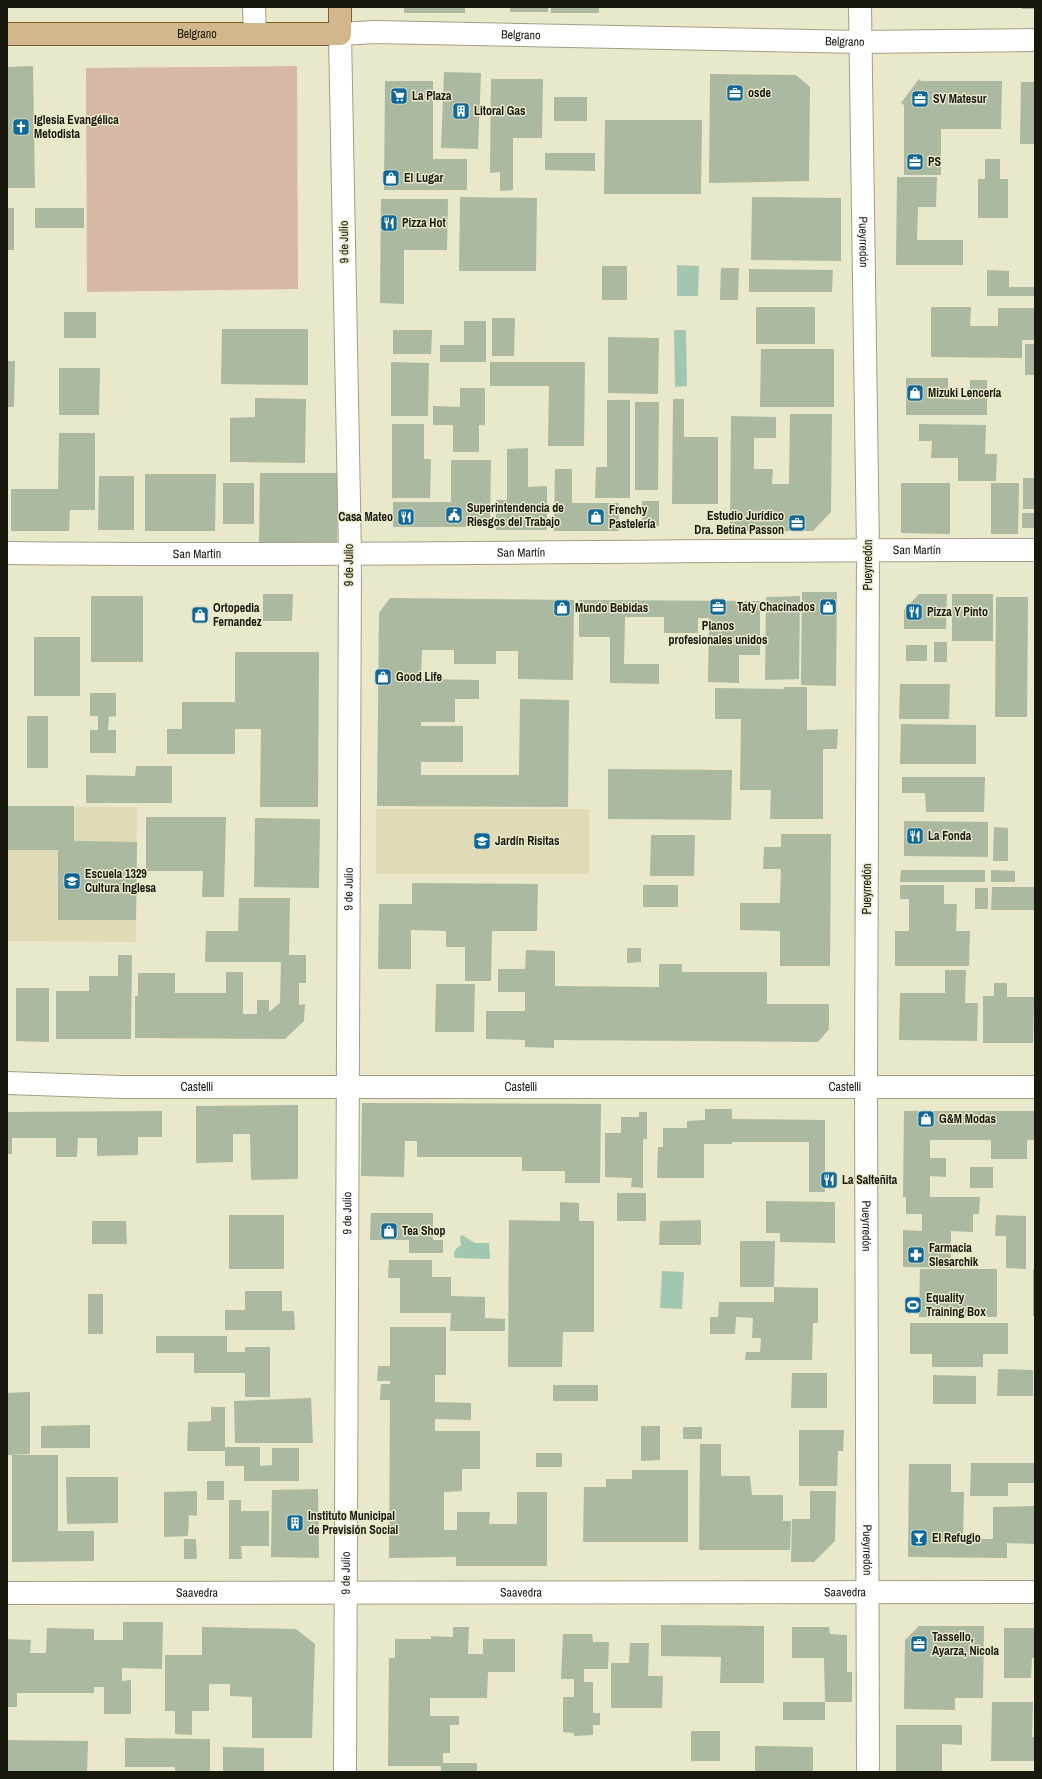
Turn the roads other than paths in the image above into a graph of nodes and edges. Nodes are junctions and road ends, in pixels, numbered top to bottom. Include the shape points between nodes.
1 (254, 7) edge
2 (340, 7) edge
3 (860, 7) edge
4 (7, 34) edge
5 (255, 34) junction
6 (340, 34) junction
7 (1035, 40) edge
8 (860, 42) junction
9 (868, 550) junction
10 (1035, 550) edge
11 (7, 553) edge
12 (350, 555) junction
13 (7, 1083) edge
14 (348, 1087) junction
15 (866, 1087) junction
16 (1035, 1087) edge
17 (867, 1592) junction
18 (1035, 1592) edge
19 (7, 1593) edge
20 (346, 1593) junction
21 (345, 1772) edge
22 (868, 1772) edge

1 - 5 street
2 - 6 main road, 9 de Julio
3 - 8 street, Pueyrredón
4 - 5 main road, Belgrano
5 - 6 main road, Belgrano
6 - 8 street, Belgrano
6 - 12 street, 9 de Julio
7 - 8 street, Belgrano
8 - 9 street, Pueyrredón
9 - 10 street, San Martín
9 - 12 street, San Martín
9 - 15 street, Pueyrredón
11 - 12 street, San Martín
12 - 14 street, 9 de Julio
13 - 14 street, Castelli via 121,1087
14 - 15 street, Castelli
14 - 20 street, 9 de Julio
15 - 16 street, Castelli
15 - 17 street, Pueyrredón
17 - 18 street, Saavedra
17 - 20 street, Saavedra
17 - 22 street, Pueyrredón
19 - 20 street, Saavedra
20 - 21 street, 9 de Julio

